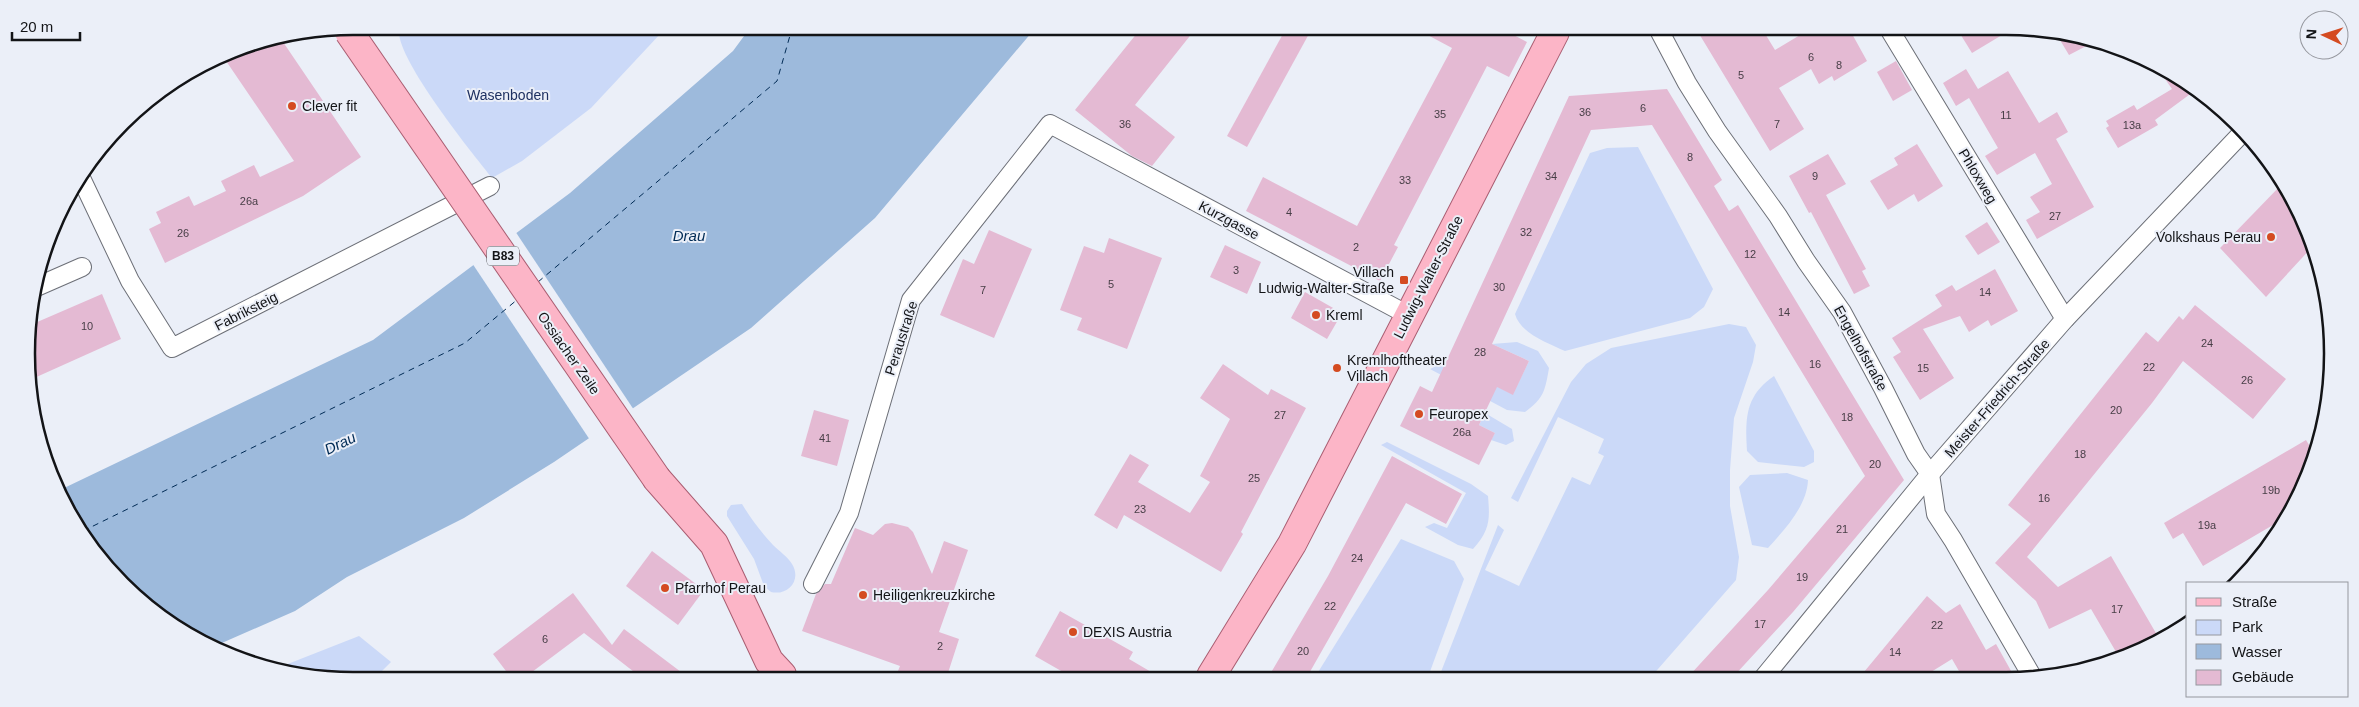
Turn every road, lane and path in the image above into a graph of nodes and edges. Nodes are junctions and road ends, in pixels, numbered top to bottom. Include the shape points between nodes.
1 (351, 35) edge
2 (1553, 35) edge
3 (1662, 35) edge
4 (1893, 35) edge
5 (1050, 124) joint
6 (2239, 136) edge
7 (84, 185) edge
8 (490, 186) dead end
9 (82, 267) dead end
10 (43, 284) edge
11 (1408, 315) junction
12 (2065, 319) junction
13 (1930, 474) junction
14 (813, 584) dead end
15 (770, 671) edge
16 (2029, 671) edge
17 (1213, 672) edge
18 (1768, 672) edge

1 - 15 main road, Ossiacher Zeile / B83, bridge via 657,479 714,544
2 - 11 main road, Ludwig-Walter-Straße
3 - 13 street, Engelhofstraße via 1717,130 1842,312 1916,454
4 - 12 street, Phloxweg
5 - 11 street, Kurzgasse
5 - 14 street, Peraustraße via 911,300 849,513
6 - 12 street, Meister-Friedrich-Straße
7 - 8 street, Fabriksteig via 130,281 172,348
9 - 10 street
11 - 17 main road, Ludwig-Walter-Straße via 1292,544
12 - 13 street, Meister-Friedrich-Straße
13 - 16 street, Engelhofstraße via 1936,514
13 - 18 street, Meister-Friedrich-Straße

